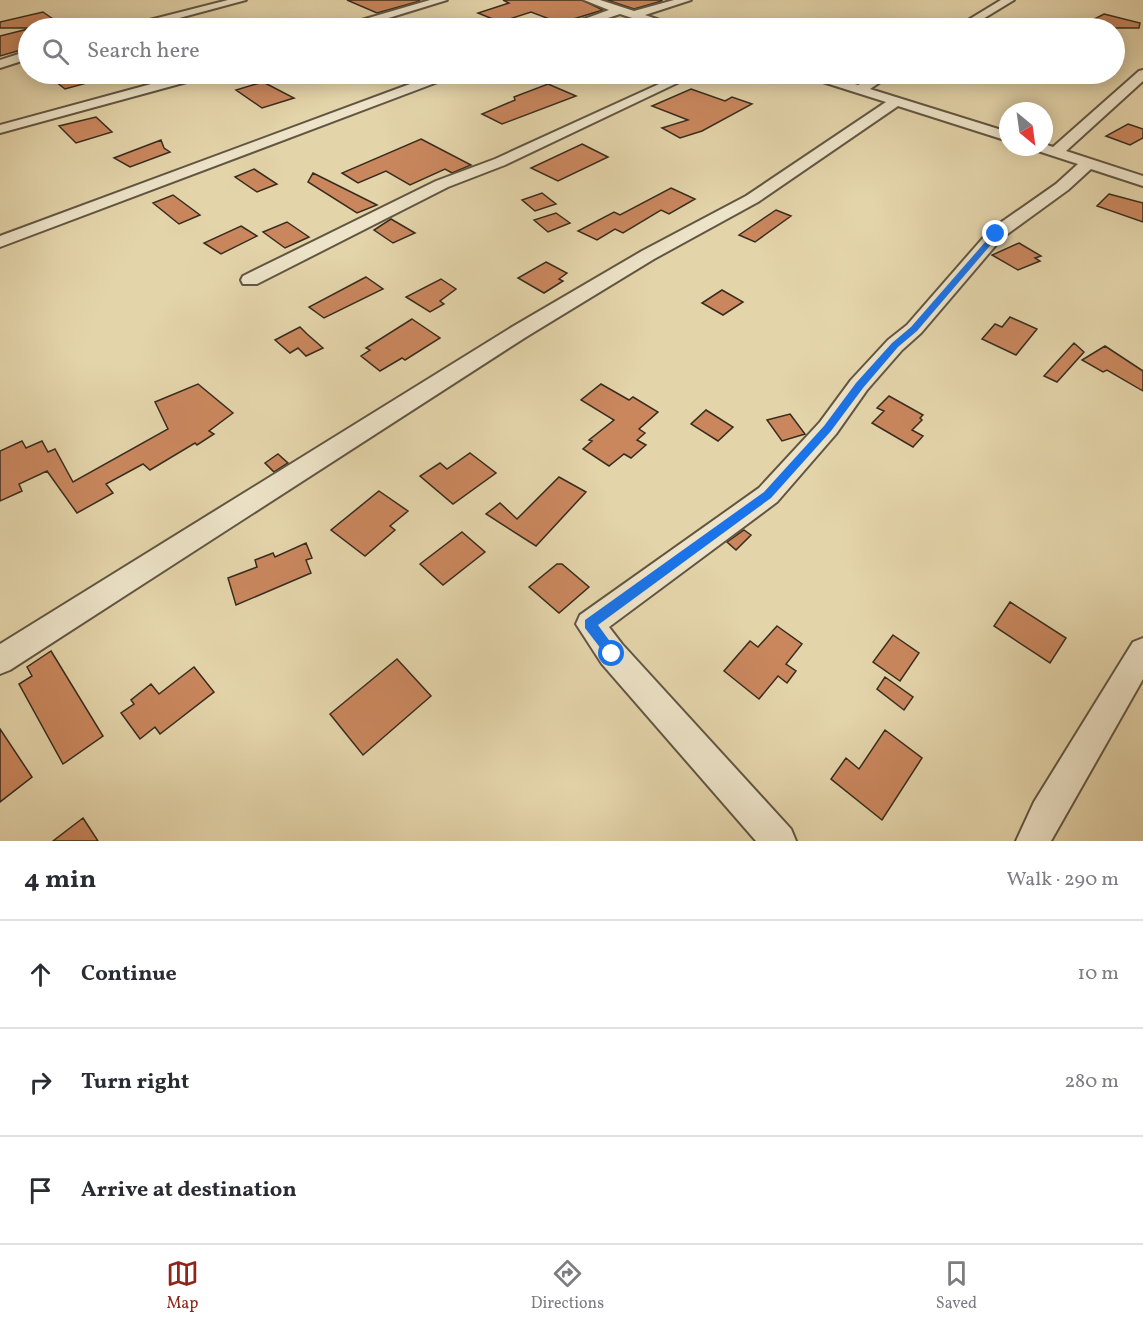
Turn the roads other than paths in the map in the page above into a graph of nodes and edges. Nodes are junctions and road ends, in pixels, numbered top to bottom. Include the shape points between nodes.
1 (241, 0) edge
2 (442, 0) edge
3 (589, 0) edge
4 (686, 0) edge
5 (1009, 0) edge
6 (620, 10) junction
7 (634, 15) junction
8 (170, 18) edge
9 (380, 18) edge
10 (597, 18) edge
11 (643, 18) edge
12 (978, 18) edge
13 (18, 58) edge
14 (0, 64) edge
15 (1143, 74) edge
16 (164, 84) edge
17 (420, 84) edge
18 (668, 84) edge
19 (844, 84) edge
20 (869, 84) edge
21 (860, 89) junction
22 (897, 101) junction
23 (0, 129) edge
24 (999, 134) edge
25 (1053, 151) edge
26 (1056, 152) junction
27 (1088, 163) junction
28 (1143, 181) edge
29 (0, 242) edge
30 (250, 280) dead end
31 (1143, 652) edge
32 (0, 660) edge
33 (779, 841) edge
34 (1033, 841) edge

1 - 8 street
2 - 9 street
3 - 6 street
4 - 7 street
5 - 12 street
6 - 7 street
6 - 10 street
7 - 11 street
13 - 14 street
15 - 26 street
16 - 23 street
17 - 29 street
18 - 30 street via 500,162 442,184
19 - 21 street
20 - 21 street
21 - 22 street
22 - 24 street
22 - 32 street via 752,199 519,332
25 - 26 street
26 - 27 street
27 - 28 street
27 - 33 street via 1062,188 996,234 914,329 873,369 828,428 768,495 590,624 612,654
31 - 34 street

